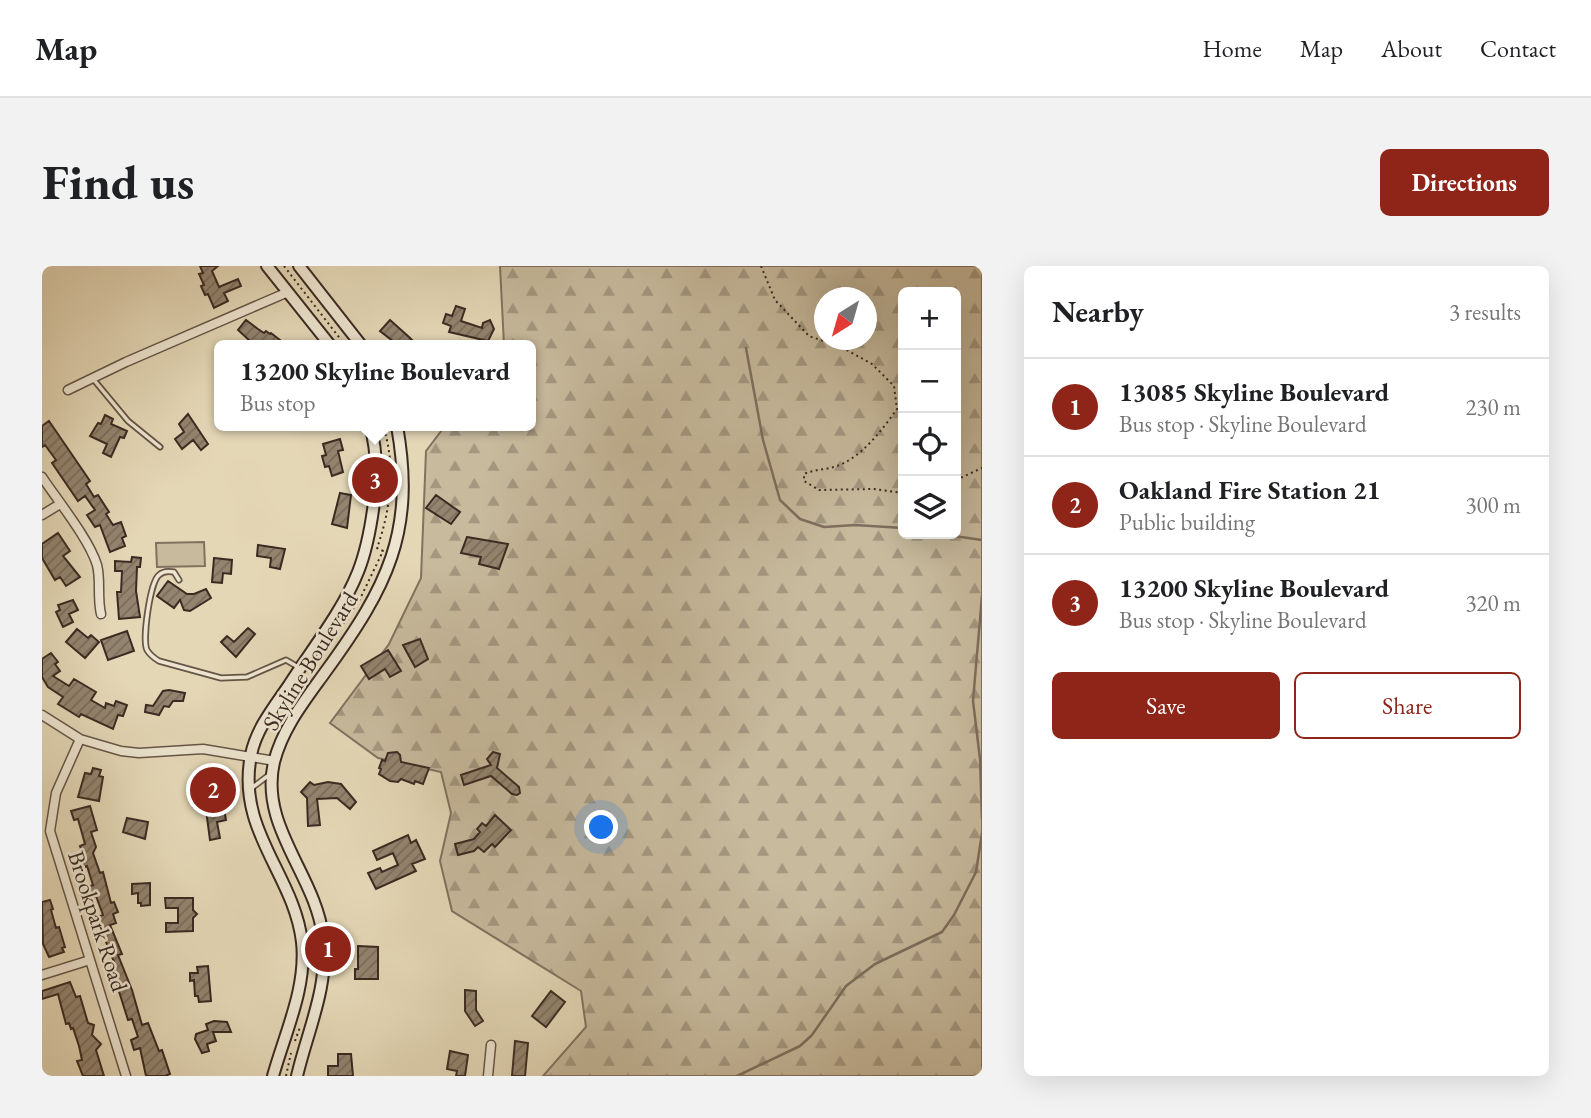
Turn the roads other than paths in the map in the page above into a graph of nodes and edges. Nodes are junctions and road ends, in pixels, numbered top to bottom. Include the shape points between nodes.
1 (267, 266) edge
2 (299, 266) edge
3 (288, 292) junction
4 (326, 340) edge
5 (357, 340) edge
6 (93, 378) junction
7 (68, 390) dead end
8 (372, 431) edge
9 (398, 431) edge
10 (160, 447) dead end
11 (42, 477) edge
12 (60, 504) junction
13 (42, 514) edge
14 (178, 580) dead end
15 (101, 614) dead end
16 (300, 668) junction
17 (42, 715) edge
18 (80, 739) junction
19 (250, 757) junction
20 (275, 761) junction
21 (273, 773) junction
22 (248, 790) junction
23 (90, 960) junction
24 (302, 964) junction
25 (324, 967) junction
26 (42, 975) edge
27 (491, 1045) dead end
28 (126, 1076) edge
29 (274, 1076) edge
30 (297, 1076) edge
31 (488, 1076) edge

1 - 3 main road
2 - 5 main road
3 - 4 main road
3 - 6 street
6 - 7 street
6 - 10 lane via 128,422
8 - 16 main road, Skyline Boulevard via 377,471 366,546 345,597
9 - 20 main road, Skyline Boulevard via 401,517 388,569 368,612 294,717
11 - 12 street
12 - 13 street
12 - 15 street via 96,564
14 - 16 lane via 174,572 167,571 158,575 153,585 145,648 151,656 221,678 247,677 286,660
16 - 19 main road, Skyline Boulevard via 266,719
17 - 18 street
18 - 19 street via 139,753 203,749
18 - 23 street, Brookpark Road via 56,793 50,831
19 - 20 street
19 - 22 main road, Skyline Boulevard
20 - 21 main road, Skyline Boulevard
21 - 22 lane
21 - 25 main road, Skyline Boulevard via 272,804 316,907
22 - 24 main road, Skyline Boulevard via 253,817 295,914
23 - 26 street
23 - 28 street, Brookpark Road
24 - 25 lane
24 - 29 main road, Skyline Boulevard via 301,983
25 - 30 main road, Skyline Boulevard via 313,1027
27 - 31 street

